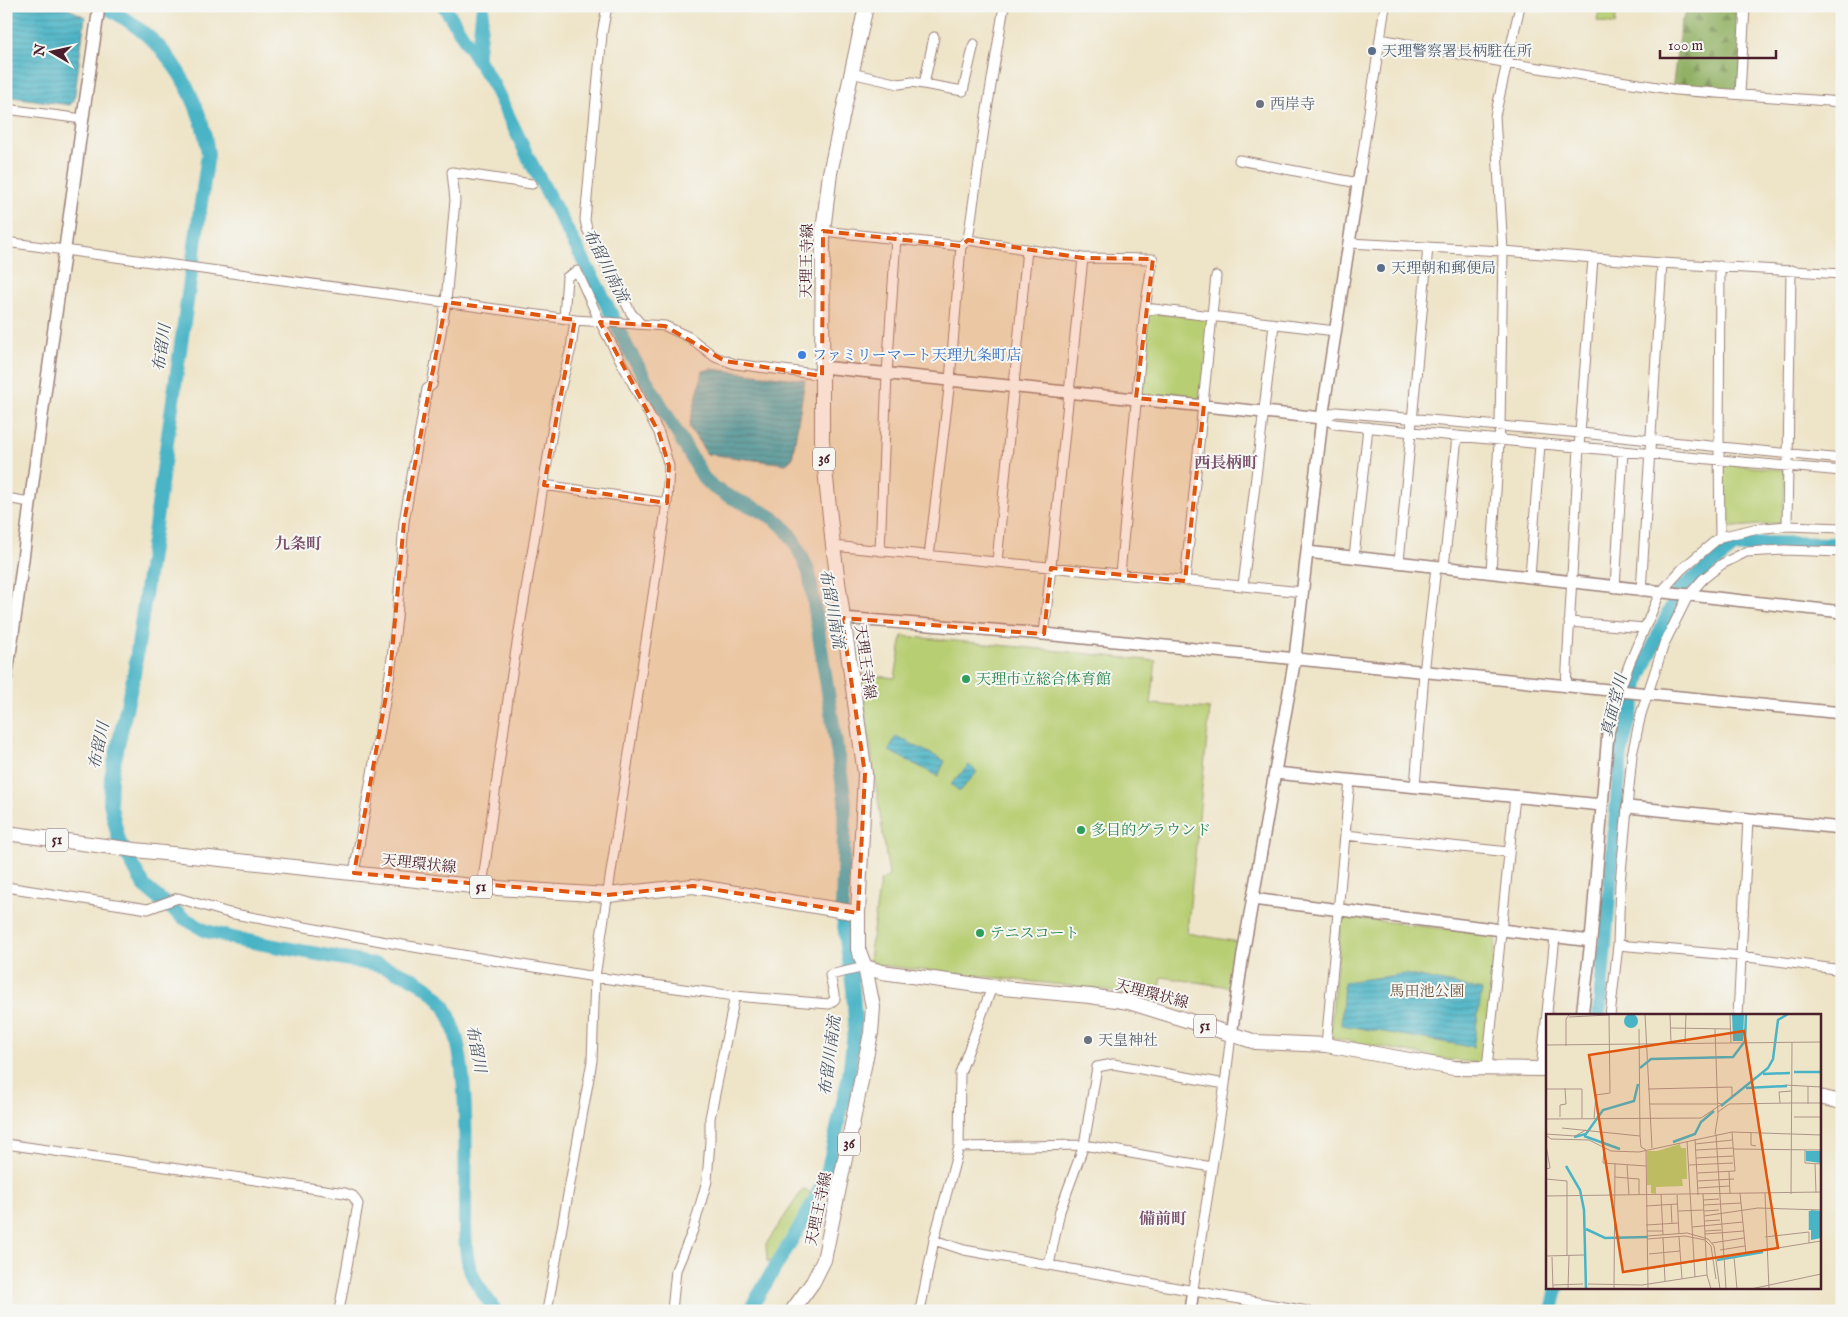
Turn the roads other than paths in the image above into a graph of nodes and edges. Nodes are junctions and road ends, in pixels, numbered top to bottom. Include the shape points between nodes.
1 (608, 6) edge
2 (866, 6) edge
3 (1004, 6) edge
4 (1385, 6) edge
5 (1520, 6) edge
6 (1745, 6) edge
7 (99, 10) edge
8 (934, 37) dead end
9 (1380, 39) junction
10 (974, 44) dead end
11 (1508, 63) junction
12 (851, 73) junction
13 (924, 84) junction
14 (1740, 94) junction
15 (1842, 102) edge
16 (6, 109) edge
17 (83, 119) junction
18 (1239, 160) dead end
19 (1359, 178) junction
20 (532, 184) dead end
21 (823, 231) junction
22 (896, 238) junction
23 (968, 240) junction
24 (6, 242) edge
25 (1348, 243) junction
26 (961, 246) junction
27 (1428, 247) junction
28 (64, 249) junction
29 (1027, 249) junction
30 (1503, 251) junction
31 (1083, 258) junction
32 (1593, 258) junction
33 (1662, 263) junction
34 (1720, 266) junction
35 (1791, 270) junction
36 (1842, 274) edge
37 (1216, 276) dead end
38 (446, 302) junction
39 (1145, 308) junction
40 (1213, 317) junction
41 (564, 318) junction
42 (575, 320) junction
43 (602, 322) junction
44 (637, 323) junction
45 (1274, 325) junction
46 (1335, 331) junction
47 (822, 371) junction
48 (887, 374) junction
49 (950, 380) junction
50 (1014, 387) junction
51 (1069, 393) junction
52 (1136, 398) junction
53 (1204, 405) junction
54 (1263, 413) junction
55 (1322, 418) junction
56 (1413, 420) junction
57 (1500, 426) junction
58 (1368, 428) junction
59 (1412, 432) junction
60 (1580, 433) junction
61 (1457, 436) junction
62 (1499, 440) junction
63 (1650, 441) junction
64 (1540, 444) junction
65 (1579, 447) junction
66 (1719, 447) junction
67 (1623, 451) junction
68 (1650, 454) junction
69 (1789, 454) junction
70 (1842, 459) edge
71 (1719, 460) junction
72 (1788, 467) junction
73 (1842, 471) edge
74 (544, 485) junction
75 (6, 498) edge
76 (30, 502) junction
77 (667, 503) junction
78 (1787, 526) junction
79 (1842, 528) edge
80 (1720, 537) junction
81 (832, 546) junction
82 (880, 551) junction
83 (1307, 552) junction
84 (1842, 552) edge
85 (929, 556) junction
86 (1354, 558) junction
87 (996, 562) junction
88 (1399, 562) junction
89 (1440, 567) junction
90 (1051, 568) junction
91 (1491, 572) junction
92 (1120, 574) junction
93 (1530, 577) junction
94 (1185, 581) junction
95 (1571, 583) junction
96 (1243, 586) junction
97 (1615, 588) junction
98 (1641, 591) junction
99 (1303, 592) junction
100 (1663, 593) junction
101 (1687, 596) junction
102 (1842, 612) edge
103 (842, 618) junction
104 (11, 622) edge
105 (1569, 622) junction
106 (1645, 628) junction
107 (1044, 634) junction
108 (1295, 658) junction
109 (1424, 673) junction
110 (6, 680) edge
111 (1566, 687) junction
112 (1622, 693) junction
113 (1646, 695) junction
114 (1842, 713) edge
115 (1275, 773) junction
116 (1350, 780) junction
117 (1415, 786) junction
118 (1515, 796) junction
119 (1602, 804) junction
120 (1628, 807) junction
121 (1748, 819) junction
122 (1842, 828) edge
123 (6, 833) edge
124 (1346, 835) junction
125 (1509, 852) junction
126 (354, 873) junction
127 (6, 887) edge
128 (482, 887) junction
129 (607, 896) junction
130 (1252, 899) junction
131 (1338, 910) junction
132 (855, 913) junction
133 (1501, 931) junction
134 (1555, 937) junction
135 (1591, 941) junction
136 (1618, 945) junction
137 (1741, 956) junction
138 (862, 968) junction
139 (1842, 970) edge
140 (595, 977) junction
141 (992, 987) junction
142 (735, 996) junction
143 (1549, 1014) edge
144 (1582, 1014) edge
145 (1610, 1014) edge
146 (1738, 1014) edge
147 (1231, 1034) junction
148 (1326, 1044) junction
149 (1546, 1045) edge
150 (1487, 1068) junction
151 (1544, 1069) edge
152 (1225, 1084) junction
153 (1820, 1097) edge
154 (1842, 1102) edge
155 (6, 1144) edge
156 (1084, 1145) junction
157 (958, 1147) junction
158 (1212, 1167) junction
159 (934, 1240) junction
160 (1049, 1265) junction
161 (1192, 1290) junction
162 (339, 1311) edge
163 (546, 1311) edge
164 (672, 1311) edge
165 (792, 1311) edge
166 (920, 1311) edge
167 (1190, 1311) edge
168 (1308, 1311) edge

1 - 44 street via 602,34 585,220
2 - 12 main road, 天理王寺線 / 36
3 - 23 street
4 - 9 street
5 - 11 street
6 - 14 street
7 - 17 street
8 - 13 street
9 - 11 street
9 - 19 street
10 - 13 street via 963,91
11 - 14 street via 1676,90
11 - 30 street via 1495,116
12 - 13 street via 899,84
12 - 21 main road, 天理王寺線 / 36 via 830,173
14 - 15 street
16 - 17 street
17 - 28 street
18 - 19 street
19 - 25 street
20 - 38 street via 452,172 455,200
21 - 22 street
21 - 47 main road, 天理王寺線 / 36
22 - 26 street
22 - 48 street
23 - 26 street
23 - 29 street
24 - 28 street
25 - 27 street
25 - 46 street
26 - 49 street
27 - 30 street
27 - 56 street
28 - 38 street
28 - 76 street
29 - 31 street
29 - 50 street
30 - 32 street
30 - 57 street
31 - 39 street via 1153,259
31 - 51 street
32 - 33 street
32 - 60 street
33 - 34 street
33 - 63 street
34 - 35 street
34 - 66 street
35 - 36 street
35 - 69 street
37 - 40 street
38 - 41 street
38 - 126 street via 404,522 390,674
39 - 40 street
39 - 52 street
40 - 45 street
40 - 53 street
41 - 42 street
41 - 43 street via 567,277 578,271
42 - 43 street
42 - 74 street via 557,402
43 - 44 street
43 - 77 street via 659,433 669,466
44 - 47 street via 665,326 688,337 715,357 735,364
45 - 46 street
45 - 54 street
46 - 55 street
47 - 48 street
47 - 81 main road, 天理王寺線 / 36 via 822,440
48 - 49 street
48 - 82 street
49 - 50 street
49 - 85 street
50 - 51 street
50 - 87 street
51 - 52 street
51 - 90 street
52 - 53 street
52 - 92 street
53 - 54 street
53 - 94 street
54 - 55 street
54 - 96 street
55 - 56 street via 1336,412
55 - 58 street via 1335,424
55 - 83 street
56 - 57 street
56 - 59 street
57 - 60 street
57 - 62 street
58 - 59 street
58 - 86 street
59 - 61 street
59 - 88 street
60 - 63 street
60 - 65 street
61 - 62 street
61 - 89 street
62 - 64 street
62 - 91 street
63 - 66 street
63 - 68 street
64 - 65 street
64 - 93 street
65 - 67 street
65 - 95 street
66 - 69 street
66 - 71 street
67 - 68 street
67 - 97 street
68 - 71 street
68 - 98 street
69 - 70 street
69 - 72 street
71 - 72 street
71 - 80 street
72 - 73 street
72 - 78 street
74 - 77 street
74 - 128 street via 509,692
75 - 76 street
76 - 104 street
77 - 129 street
78 - 79 street
78 - 80 street
80 - 100 street via 1682,569
81 - 82 street
81 - 103 main road, 天理王寺線 / 36
82 - 85 street
83 - 86 street
83 - 99 street
84 - 101 street via 1746,552 1722,564
85 - 87 street
86 - 88 street
87 - 90 street
88 - 89 street
89 - 91 street
89 - 109 street
90 - 92 street
90 - 107 street
91 - 93 street
92 - 94 street
93 - 95 street
94 - 96 street
95 - 97 street
95 - 105 street
96 - 99 street
97 - 98 street
98 - 100 street
99 - 108 street
100 - 101 street
100 - 106 street
101 - 102 street
101 - 113 street via 1664,644
103 - 107 street
103 - 132 main road, 天理王寺線 / 36 via 865,774
104 - 110 street
105 - 106 street
105 - 111 street
106 - 112 street
107 - 108 street
108 - 109 street
108 - 115 street
109 - 111 street
109 - 117 street
111 - 112 street
112 - 113 street
112 - 119 street via 1608,733
113 - 114 street
113 - 120 street via 1632,755
115 - 116 street
115 - 130 street
116 - 117 street
116 - 124 street
117 - 118 street
118 - 119 street
118 - 125 street
119 - 135 street
120 - 121 street
120 - 136 street
121 - 122 street
121 - 137 street
123 - 126 main road, 天理環状線 / 51
124 - 125 street
124 - 131 street
125 - 133 street
126 - 128 main road, 天理環状線 / 51
127 - 140 street via 148,909 178,898 229,914
128 - 129 main road, 天理環状線 / 51
129 - 132 main road, 天理環状線 / 51 via 693,886
129 - 140 street
130 - 131 street
130 - 147 street
131 - 133 street
131 - 148 street
132 - 138 main road, 天理王寺線 / 36
133 - 134 street
133 - 150 street
134 - 135 street
134 - 143 street
135 - 144 street
136 - 137 street
136 - 145 street
137 - 139 street
137 - 146 street
138 - 141 main road, 天理環状線 / 51
138 - 142 street via 830,975 835,999 829,1004
138 - 165 main road, 天理王寺線 / 36 via 873,1007 871,1033 832,1227 824,1260
140 - 142 street
140 - 163 street via 592,1061
141 - 147 main road, 天理環状線 / 51 via 1129,1002
141 - 157 street via 960,1073
142 - 164 street via 710,1118 707,1181 693,1230 676,1270
147 - 148 main road, 天理環状線 / 51 via 1256,1042
147 - 152 street
148 - 150 main road, 天理環状線 / 51 via 1454,1068
149 - 151 street
150 - 151 main road, 天理環状線 / 51
152 - 156 street via 1113,1064 1097,1066
152 - 158 street
153 - 154 main road
155 - 162 street via 353,1196 358,1204
156 - 157 street
156 - 158 street
156 - 160 street via 1060,1211
157 - 159 street
158 - 161 street
159 - 160 street via 964,1250
159 - 166 street
160 - 161 street
161 - 167 street
161 - 168 street

